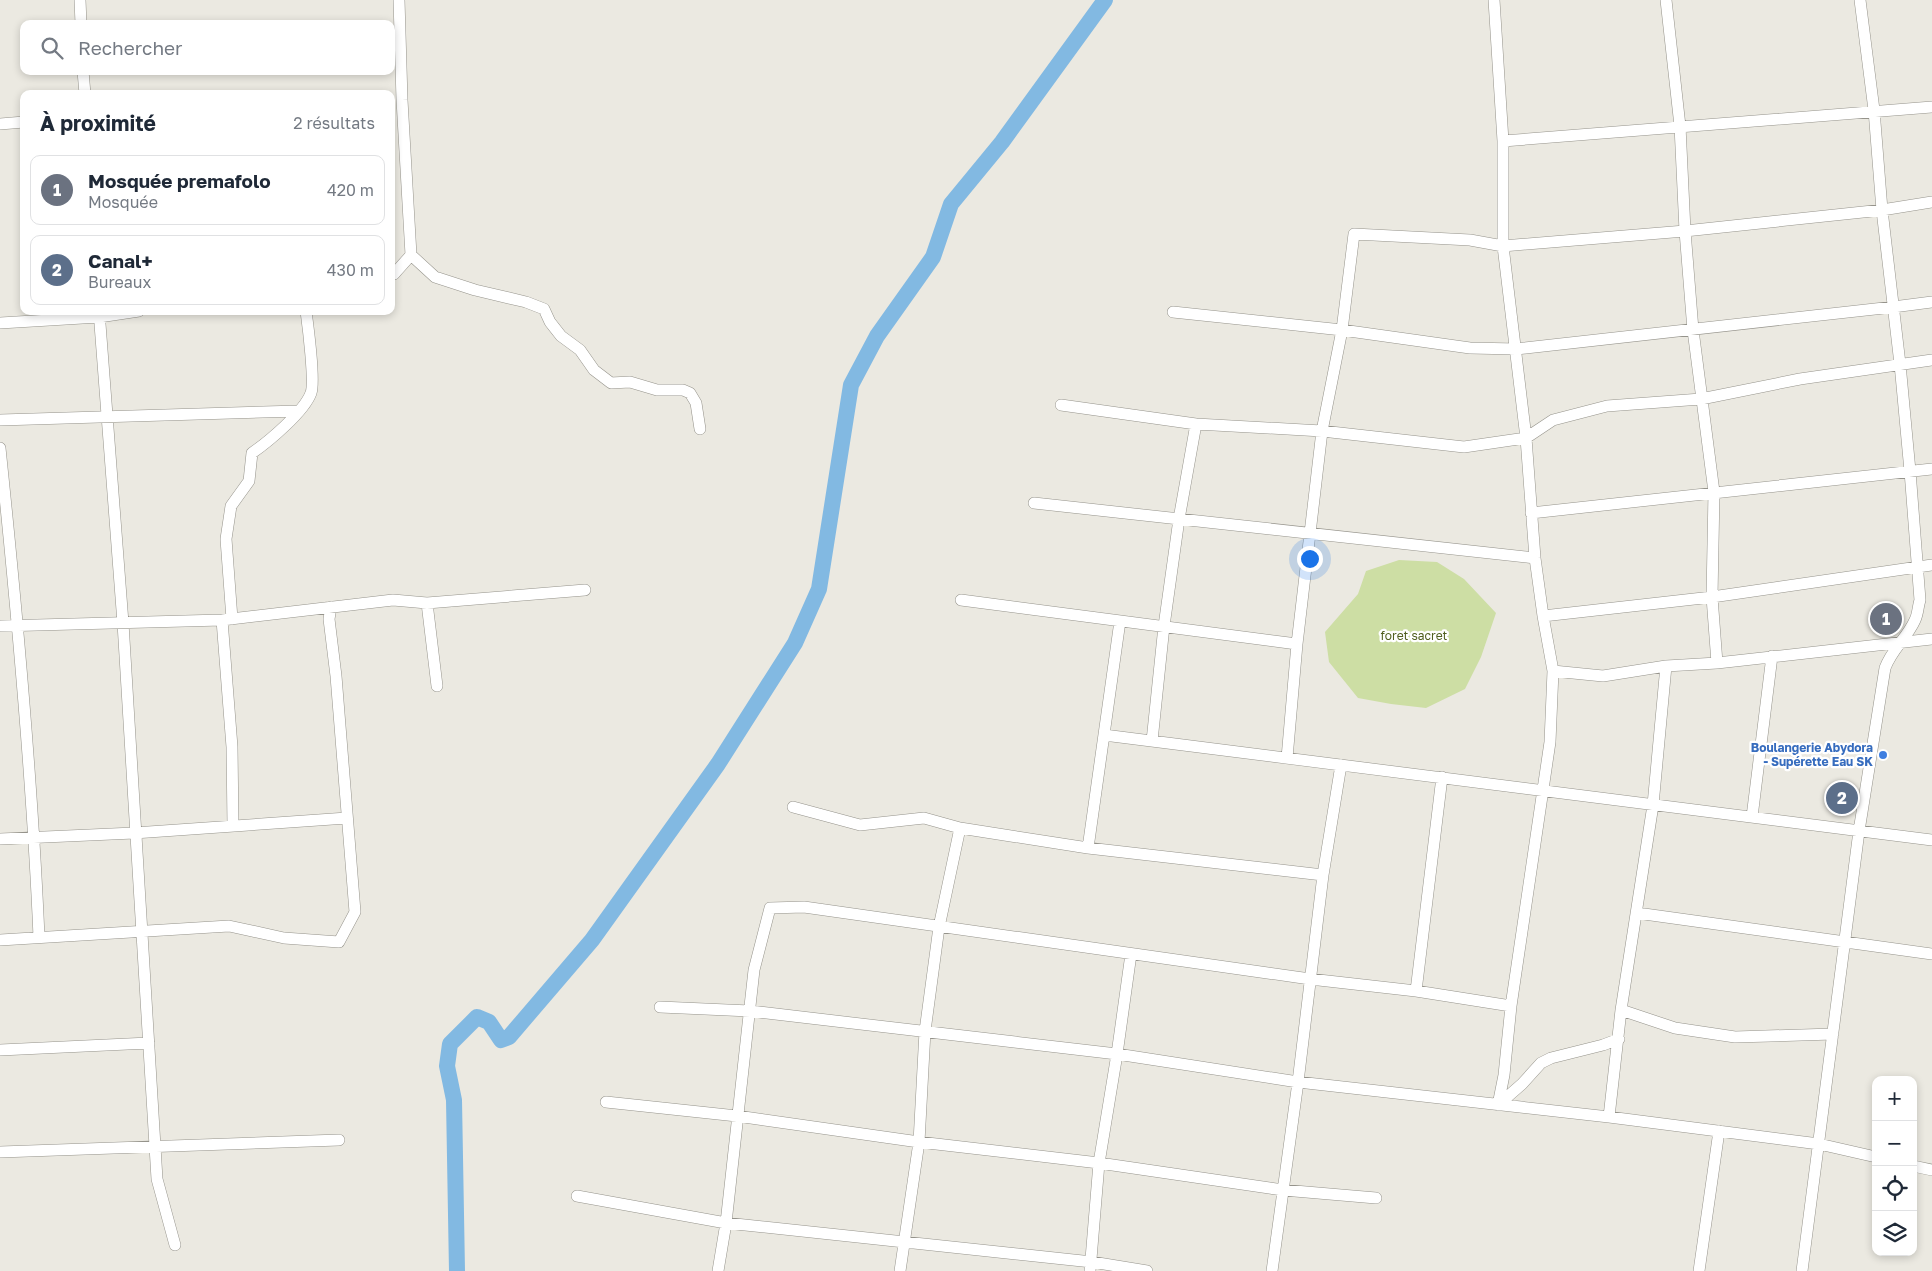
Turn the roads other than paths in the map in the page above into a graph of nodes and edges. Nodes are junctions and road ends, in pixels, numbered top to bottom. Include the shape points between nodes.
1 (80, 0) edge
2 (399, 0) edge
3 (1494, 0) edge
4 (1666, 0) edge
5 (1860, 0) edge
6 (81, 20) edge
7 (83, 75) edge
8 (84, 90) edge
9 (397, 100) edge
10 (1932, 107) edge
11 (1874, 110) junction
12 (20, 122) edge
13 (0, 124) edge
14 (1680, 126) junction
15 (1503, 142) junction
16 (1932, 202) edge
17 (1882, 210) junction
18 (1685, 231) junction
19 (1503, 246) junction
20 (411, 256) junction
21 (395, 273) edge
22 (1932, 302) edge
23 (1893, 308) junction
24 (1173, 312) dead end
25 (88, 315) edge
26 (99, 315) edge
27 (306, 315) edge
28 (0, 323) edge
29 (1342, 330) junction
30 (1693, 330) junction
31 (1516, 349) junction
32 (1932, 360) edge
33 (1900, 364) junction
34 (1701, 399) junction
35 (1062, 405) dead end
36 (299, 410) junction
37 (108, 416) junction
38 (0, 420) edge
39 (1196, 424) junction
40 (700, 429) dead end
41 (1322, 431) junction
42 (1526, 438) junction
43 (0, 448) edge
44 (1932, 469) edge
45 (1910, 471) junction
46 (1714, 492) junction
47 (1034, 503) dead end
48 (1531, 513) junction
49 (1179, 519) junction
50 (1310, 534) junction
51 (1535, 558) junction
52 (1932, 565) edge
53 (1918, 567) junction
54 (585, 590) dead end
55 (1712, 597) junction
56 (961, 600) dead end
57 (427, 602) junction
58 (331, 607) junction
59 (1543, 616) junction
60 (227, 619) junction
61 (1120, 621) junction
62 (123, 623) junction
63 (19, 625) junction
64 (0, 626) edge
65 (1164, 626) junction
66 (1932, 639) edge
67 (1899, 642) junction
68 (1297, 644) junction
69 (1772, 656) junction
70 (1717, 663) junction
71 (1666, 666) junction
72 (1553, 671) junction
73 (437, 686) dead end
74 (1104, 735) junction
75 (1152, 741) junction
76 (1287, 758) junction
77 (1341, 765) junction
78 (1442, 777) junction
79 (1542, 790) junction
80 (1652, 804) junction
81 (793, 807) dead end
82 (1752, 817) junction
83 (347, 818) junction
84 (233, 825) junction
85 (960, 828) junction
86 (1859, 831) junction
87 (134, 833) junction
88 (34, 838) junction
89 (0, 839) edge
90 (1932, 840) edge
91 (1088, 848) junction
92 (1322, 875) junction
93 (1637, 913) junction
94 (939, 927) junction
95 (141, 931) junction
96 (38, 937) junction
97 (0, 940) edge
98 (1844, 941) junction
99 (1131, 954) junction
100 (1932, 954) edge
101 (1310, 979) junction
102 (1416, 991) junction
103 (1511, 1006) junction
104 (660, 1007) dead end
105 (1621, 1010) junction
106 (750, 1011) junction
107 (926, 1031) junction
108 (1833, 1034) junction
109 (1619, 1039) junction
110 (149, 1043) junction
111 (0, 1050) edge
112 (1117, 1054) junction
113 (1298, 1082) junction
114 (606, 1102) dead end
115 (1498, 1105) junction
116 (737, 1116) junction
117 (1609, 1117) junction
118 (1719, 1131) junction
119 (339, 1140) dead end
120 (919, 1142) junction
121 (1819, 1144) junction
122 (155, 1147) junction
123 (0, 1152) edge
124 (1872, 1156) edge
125 (1099, 1163) junction
126 (1917, 1167) edge
127 (1932, 1170) edge
128 (1283, 1190) junction
129 (577, 1196) dead end
130 (1376, 1198) dead end
131 (726, 1223) junction
132 (904, 1241) junction
133 (175, 1244) dead end
134 (1091, 1267) edge
135 (718, 1271) edge
136 (900, 1271) edge
137 (1147, 1271) edge
138 (1272, 1271) edge
139 (1699, 1271) edge
140 (1802, 1271) edge

1 - 6 street
2 - 9 street
3 - 15 street
4 - 14 street
5 - 11 street
7 - 8 street
9 - 20 street
10 - 11 street
11 - 14 street
11 - 17 street
12 - 13 street
14 - 15 street
14 - 18 street
15 - 19 street
16 - 17 street
17 - 18 street
17 - 23 street
18 - 19 street
18 - 30 street
19 - 29 street via 1470,240 1354,234
19 - 31 street
20 - 21 street
20 - 40 street via 435,277 544,309 561,336 580,350 594,370 612,383 630,382 657,390 690,393 696,402
22 - 23 street
23 - 30 street
23 - 33 street
24 - 29 street
25 - 28 street
26 - 37 street
27 - 36 street via 312,392
29 - 31 street via 1470,348
29 - 41 street
30 - 31 street
30 - 34 street
31 - 42 street
32 - 33 street
33 - 34 street via 1800,379
33 - 45 street
34 - 42 street via 1607,406 1553,420
34 - 46 street
35 - 39 street
36 - 37 street
36 - 60 street via 252,454 249,482 231,506 226,539
37 - 38 street
37 - 62 street
39 - 41 street
39 - 49 street
41 - 42 street via 1464,447
41 - 50 street
42 - 48 street
43 - 63 street
44 - 45 street
45 - 46 street
45 - 53 street
46 - 48 street
46 - 55 street
47 - 49 street
48 - 51 street
49 - 50 street
49 - 65 street
50 - 51 street
50 - 68 street
51 - 59 street
52 - 53 street
53 - 55 street
53 - 67 street via 1920,600 1916,618
54 - 57 street
55 - 59 street
55 - 70 street
56 - 61 street
57 - 58 street via 393,600
57 - 73 street
58 - 60 street
58 - 83 street via 329,619
59 - 72 street
60 - 62 street
60 - 84 street
61 - 65 street
61 - 74 street
62 - 63 street
62 - 87 street
63 - 64 street
63 - 88 street
65 - 68 street
65 - 75 street
66 - 67 street
67 - 69 street
67 - 86 street via 1885,668
68 - 76 street
69 - 70 street
69 - 82 street
70 - 71 street
71 - 72 street via 1603,676
71 - 80 street
72 - 79 street via 1550,742
74 - 75 street
74 - 91 street
75 - 76 street
76 - 77 street
77 - 78 street
77 - 92 street
78 - 79 street
78 - 102 street
79 - 80 street
79 - 103 street
80 - 82 street
80 - 93 street
81 - 85 street via 860,825 924,818
82 - 86 street
83 - 84 street
83 - 95 street via 355,912 340,942 284,938 229,926
84 - 87 street
85 - 91 street
85 - 94 street
86 - 90 street
86 - 98 street
87 - 88 street
87 - 95 street
88 - 89 street
88 - 96 street
91 - 92 street
92 - 101 street
93 - 98 street
93 - 105 street
94 - 99 street
94 - 106 street via 804,907 770,908 754,970
94 - 107 street
95 - 96 street
95 - 110 street
96 - 97 street
98 - 100 street
98 - 108 street
99 - 101 street
99 - 112 street
101 - 102 street
101 - 113 street
102 - 103 street
103 - 115 street
104 - 106 street
105 - 108 street via 1675,1028 1735,1037
105 - 109 street
106 - 107 street
106 - 116 street
107 - 112 street
107 - 120 street
108 - 121 street
109 - 115 street via 1541,1063
109 - 117 street
110 - 111 street
110 - 122 street
112 - 113 street
112 - 125 street
113 - 115 street
113 - 128 street
114 - 116 street
115 - 117 street
116 - 120 street
116 - 131 street
117 - 118 street
118 - 121 street
118 - 139 street
119 - 122 street
120 - 125 street
120 - 132 street
121 - 124 street
121 - 140 street
122 - 123 street
122 - 133 street via 157,1179
125 - 128 street
125 - 134 street
126 - 127 street
128 - 130 street
128 - 138 street
129 - 131 street
131 - 132 street
131 - 135 street
132 - 134 street
132 - 136 street
134 - 137 street

